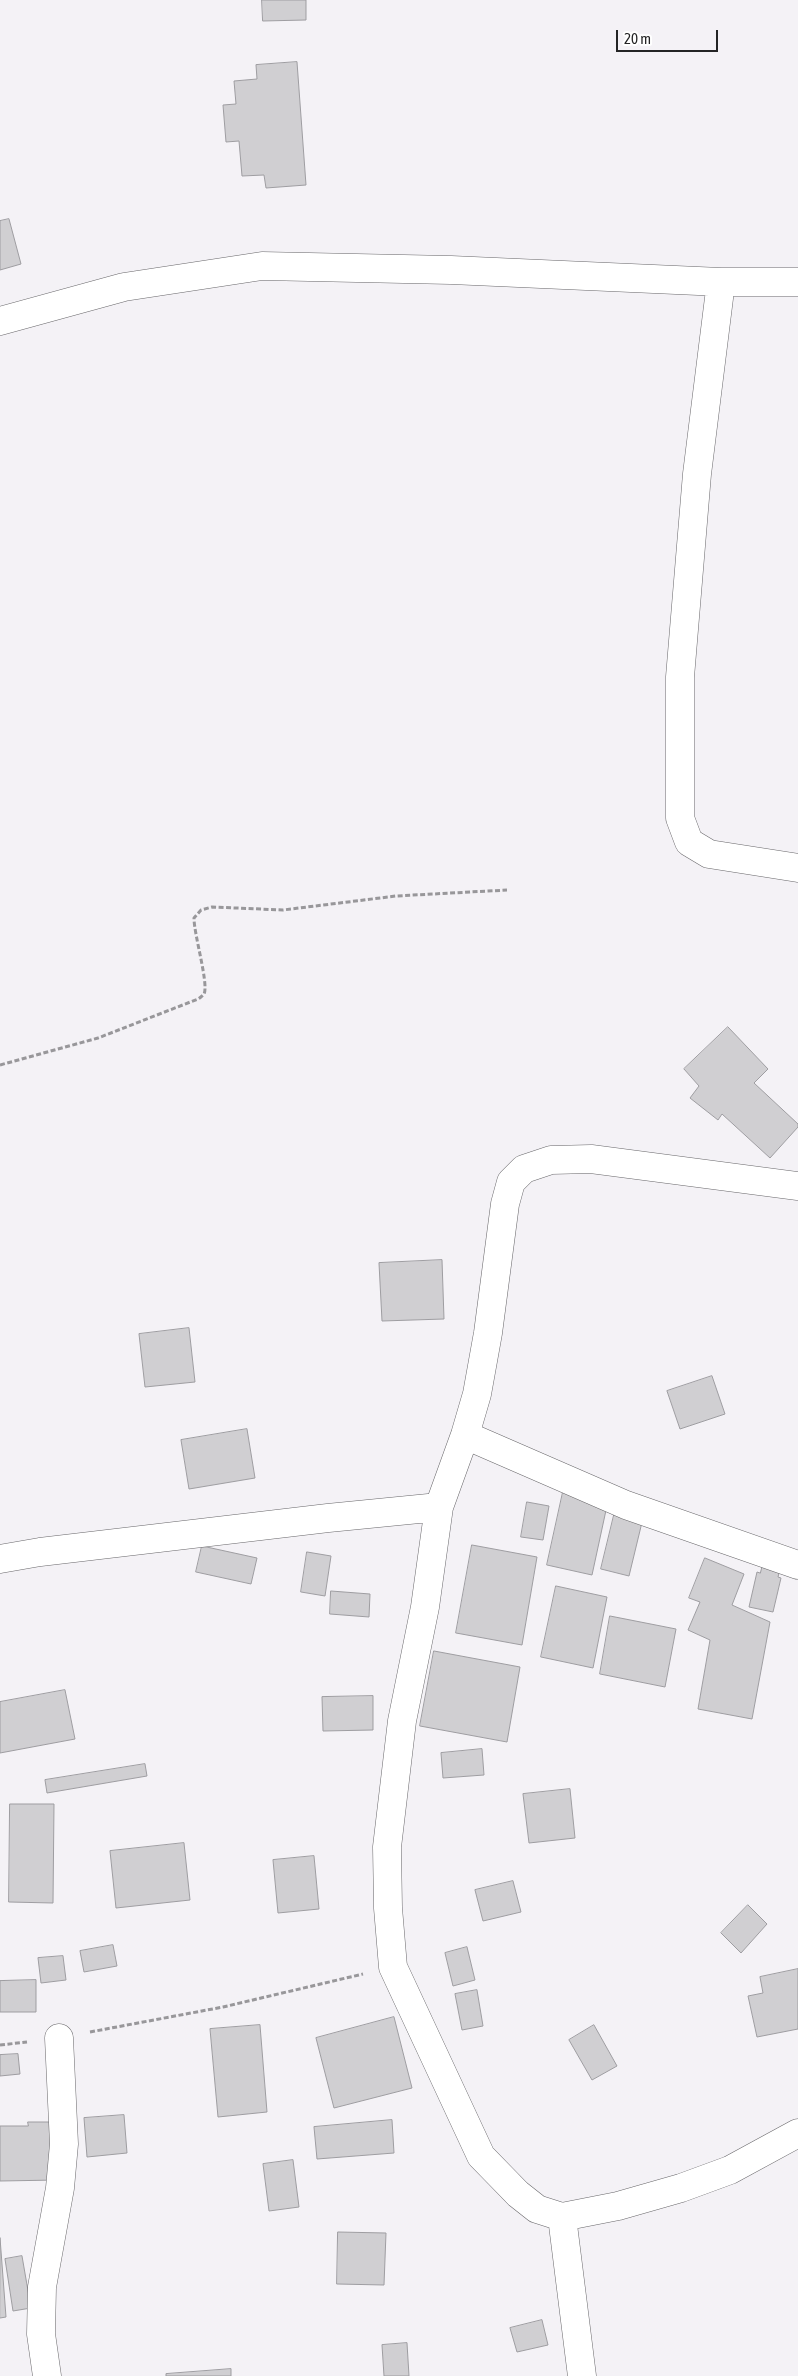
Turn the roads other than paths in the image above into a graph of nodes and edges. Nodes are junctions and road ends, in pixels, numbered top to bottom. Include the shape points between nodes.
1 (721, 282) junction
2 (798, 282) edge
3 (0, 321) edge
4 (798, 868) edge
5 (798, 1186) edge
6 (465, 1435) junction
7 (439, 1507) junction
8 (0, 1560) edge
9 (798, 1565) edge
10 (59, 2038) road end
11 (798, 2133) edge
12 (562, 2217) junction
13 (46, 2376) edge
14 (582, 2376) edge

1 - 2 street
1 - 3 street via 451,270 262,266 124,287
1 - 4 street via 698,474 680,677 680,818 689,842 709,854
5 - 6 street via 591,1159 551,1160 524,1169 511,1182 505,1204 477,1394
6 - 7 street
6 - 9 street via 626,1505
7 - 8 street via 40,1552
7 - 12 street via 425,1607 402,1721 387,1847 392,1967 481,2156 518,2194 538,2209
10 - 13 street via 64,2144 60,2188 42,2287 41,2334
11 - 12 street via 730,2170 681,2188 618,2206
12 - 14 street

